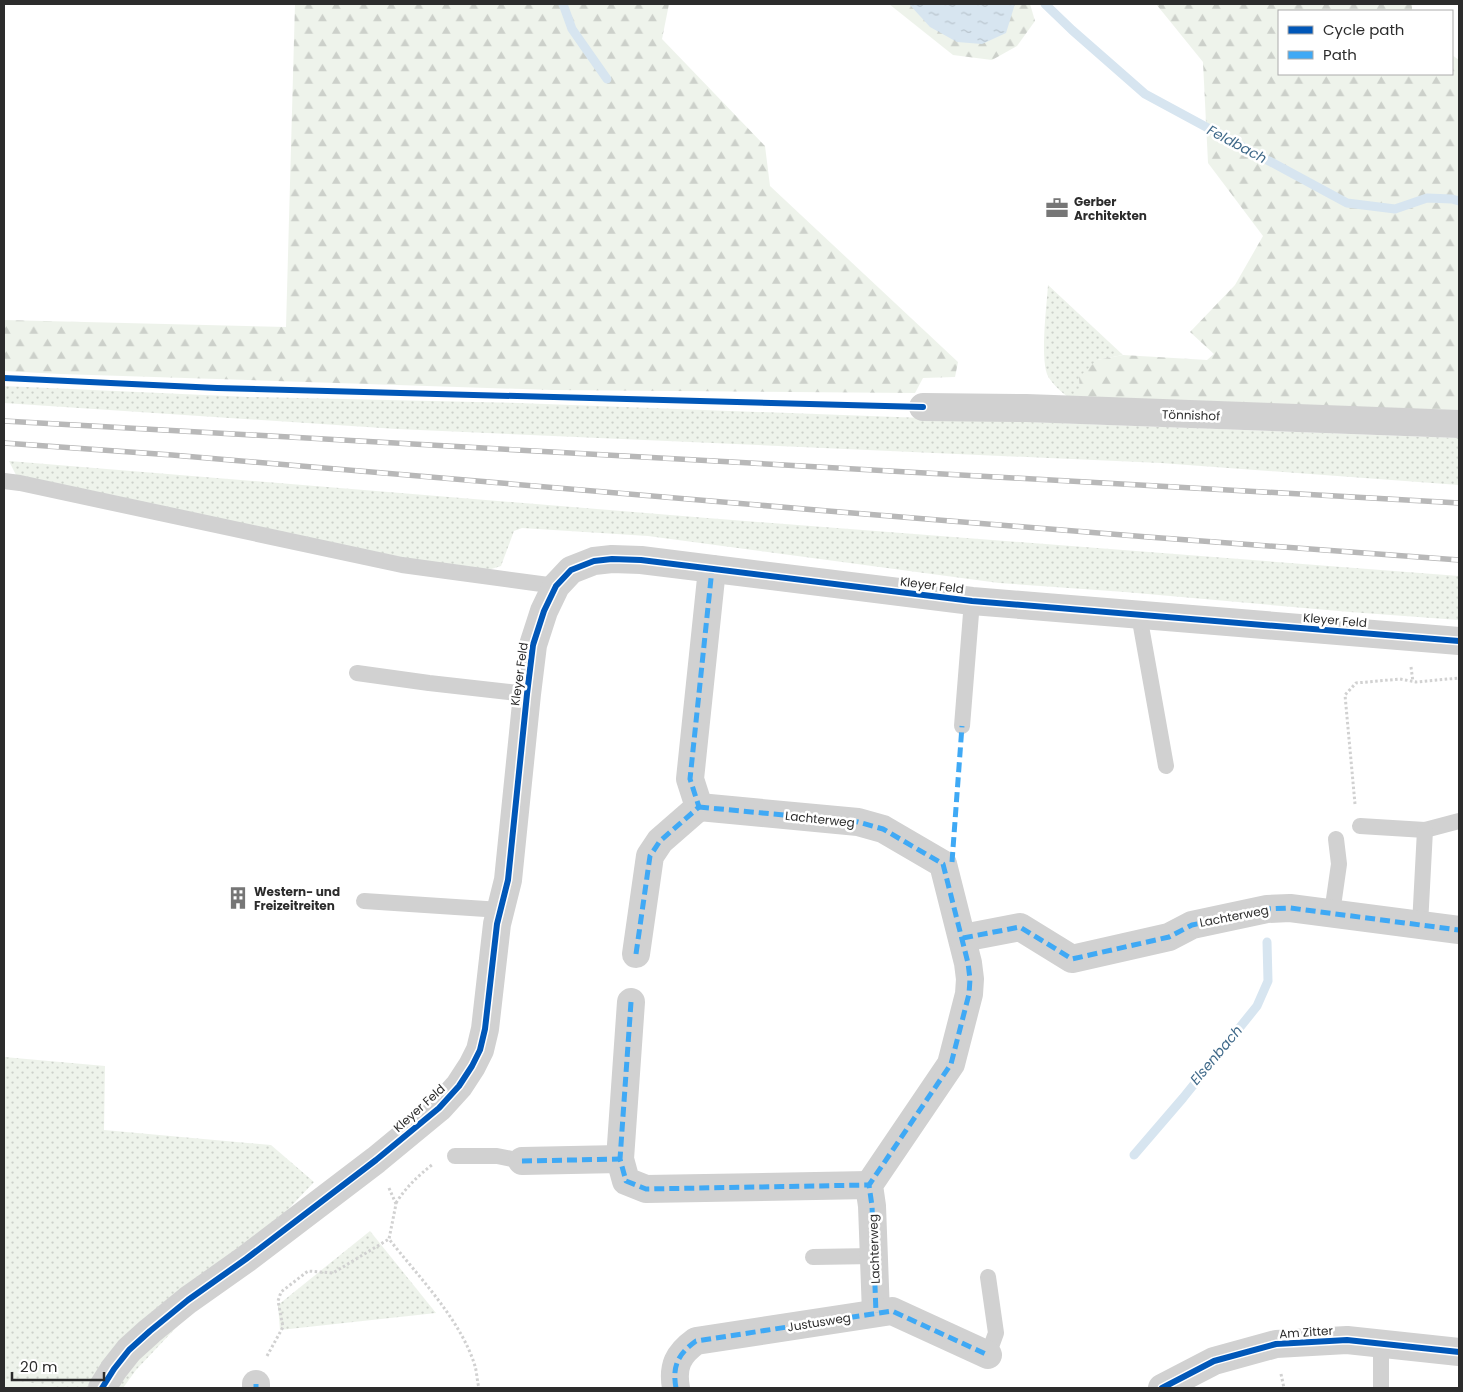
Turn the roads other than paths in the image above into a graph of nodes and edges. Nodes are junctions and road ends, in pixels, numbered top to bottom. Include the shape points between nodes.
1 (923, 407) dead end
2 (1459, 424) edge
3 (4, 481) edge
4 (712, 569) junction
5 (556, 586) junction
6 (972, 601) junction
7 (1139, 615) junction
8 (1459, 641) edge
9 (357, 673) dead end
10 (527, 694) junction
11 (962, 726) dead end
12 (1166, 766) dead end
13 (699, 807) junction
14 (1459, 821) edge
15 (1360, 826) dead end
16 (1425, 830) junction
17 (1336, 840) dead end
18 (364, 900) dead end
19 (501, 910) junction
20 (1332, 914) junction
21 (1420, 925) junction
22 (1459, 930) edge
23 (963, 938) junction
24 (636, 954) dead end
25 (631, 1002) dead end
26 (454, 1156) road end
27 (620, 1159) junction
28 (522, 1161) joint
29 (869, 1185) junction
30 (874, 1256) junction
31 (813, 1257) dead end
32 (988, 1277) dead end
33 (876, 1313) junction
34 (1381, 1344) junction
35 (1459, 1352) edge
36 (988, 1355) joint
37 (102, 1388) edge
38 (676, 1388) edge
39 (1162, 1388) edge
40 (1382, 1388) edge

1 - 2 street, Tönnishof
3 - 5 lane via 402,565
4 - 5 street, Kleyer Feld via 612,558 571,570
4 - 6 street, Kleyer Feld
4 - 13 street via 690,779
5 - 10 street, Kleyer Feld via 533,645
6 - 7 street, Kleyer Feld
6 - 11 lane
7 - 8 street, Kleyer Feld
7 - 12 lane
9 - 10 lane
10 - 19 street, Kleyer Feld via 508,880
13 - 23 street, Lachterweg via 858,822 882,829 943,864
13 - 24 street via 660,841 650,856
14 - 16 lane
15 - 16 lane
16 - 21 lane
17 - 20 lane via 1339,864
18 - 19 lane
19 - 37 street, Kleyer Feld via 480,1050 459,1086 439,1108 376,1160 150,1330 129,1350
20 - 21 street, Lachterweg
20 - 23 street, Lachterweg via 1290,908 1267,909 1192,925 1169,937 1072,959 1020,927
21 - 22 street, Lachterweg
23 - 29 street, Lachterweg via 970,979 969,994 951,1064
25 - 27 street
26 - 28 lane via 496,1156
27 - 28 street
27 - 29 street via 626,1182 646,1189
29 - 30 street, Lachterweg
30 - 31 lane
30 - 33 street, Lachterweg
32 - 36 lane via 996,1333
33 - 36 street, Justusweg via 892,1311
33 - 38 street, Justusweg via 696,1341 684,1350 676,1365
34 - 35 street, Am Zitter
34 - 39 street, Am Zitter via 1347,1340 1276,1344 1214,1360
34 - 40 lane

